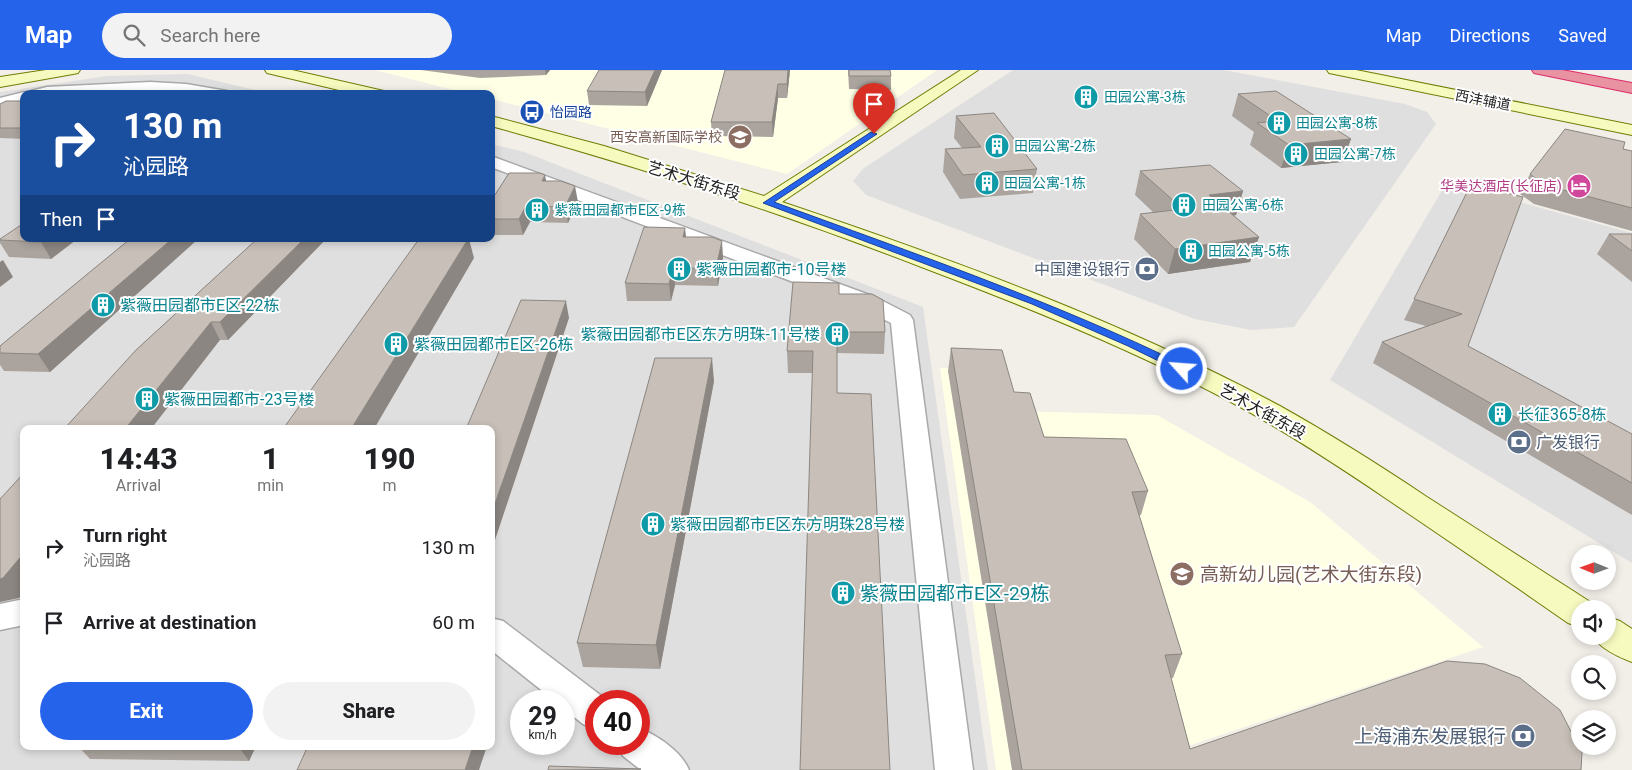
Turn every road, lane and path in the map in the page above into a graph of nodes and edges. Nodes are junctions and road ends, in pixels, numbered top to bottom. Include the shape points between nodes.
1 (73, 70) edge
2 (272, 70) edge
3 (971, 70) edge
4 (1334, 70) edge
5 (1363, 70) edge
6 (1539, 70) edge
7 (1588, 70) edge
8 (54, 71) edge
9 (1632, 78) edge
10 (0, 82) edge
11 (1632, 88) edge
12 (76, 90) edge
13 (191, 90) edge
14 (360, 90) edge
15 (20, 98) edge
16 (0, 103) edge
17 (495, 122) edge
18 (1632, 124) edge
19 (1632, 130) edge
20 (495, 162) edge
21 (767, 203) junction
22 (1571, 607) edge
23 (20, 613) edge
24 (0, 618) edge
25 (495, 634) edge
26 (1616, 636) edge
27 (1632, 647) edge
28 (585, 704) edge
29 (650, 755) edge
30 (670, 770) edge
31 (954, 770) edge

1 - 8 street
2 - 14 street
3 - 21 street
4 - 19 street, 西沣辅道
5 - 18 street, 西沣辅道
6 - 11 highway
7 - 9 highway
8 - 10 street
12 - 13 street via 142,86
15 - 16 street
17 - 21 street, 艺术大街东段
20 - 31 street via 867,302 902,320
21 - 22 street, 艺术大街东段 via 1035,302 1131,343 1251,402 1343,455
23 - 24 street
25 - 28 street
26 - 27 street
29 - 30 street

